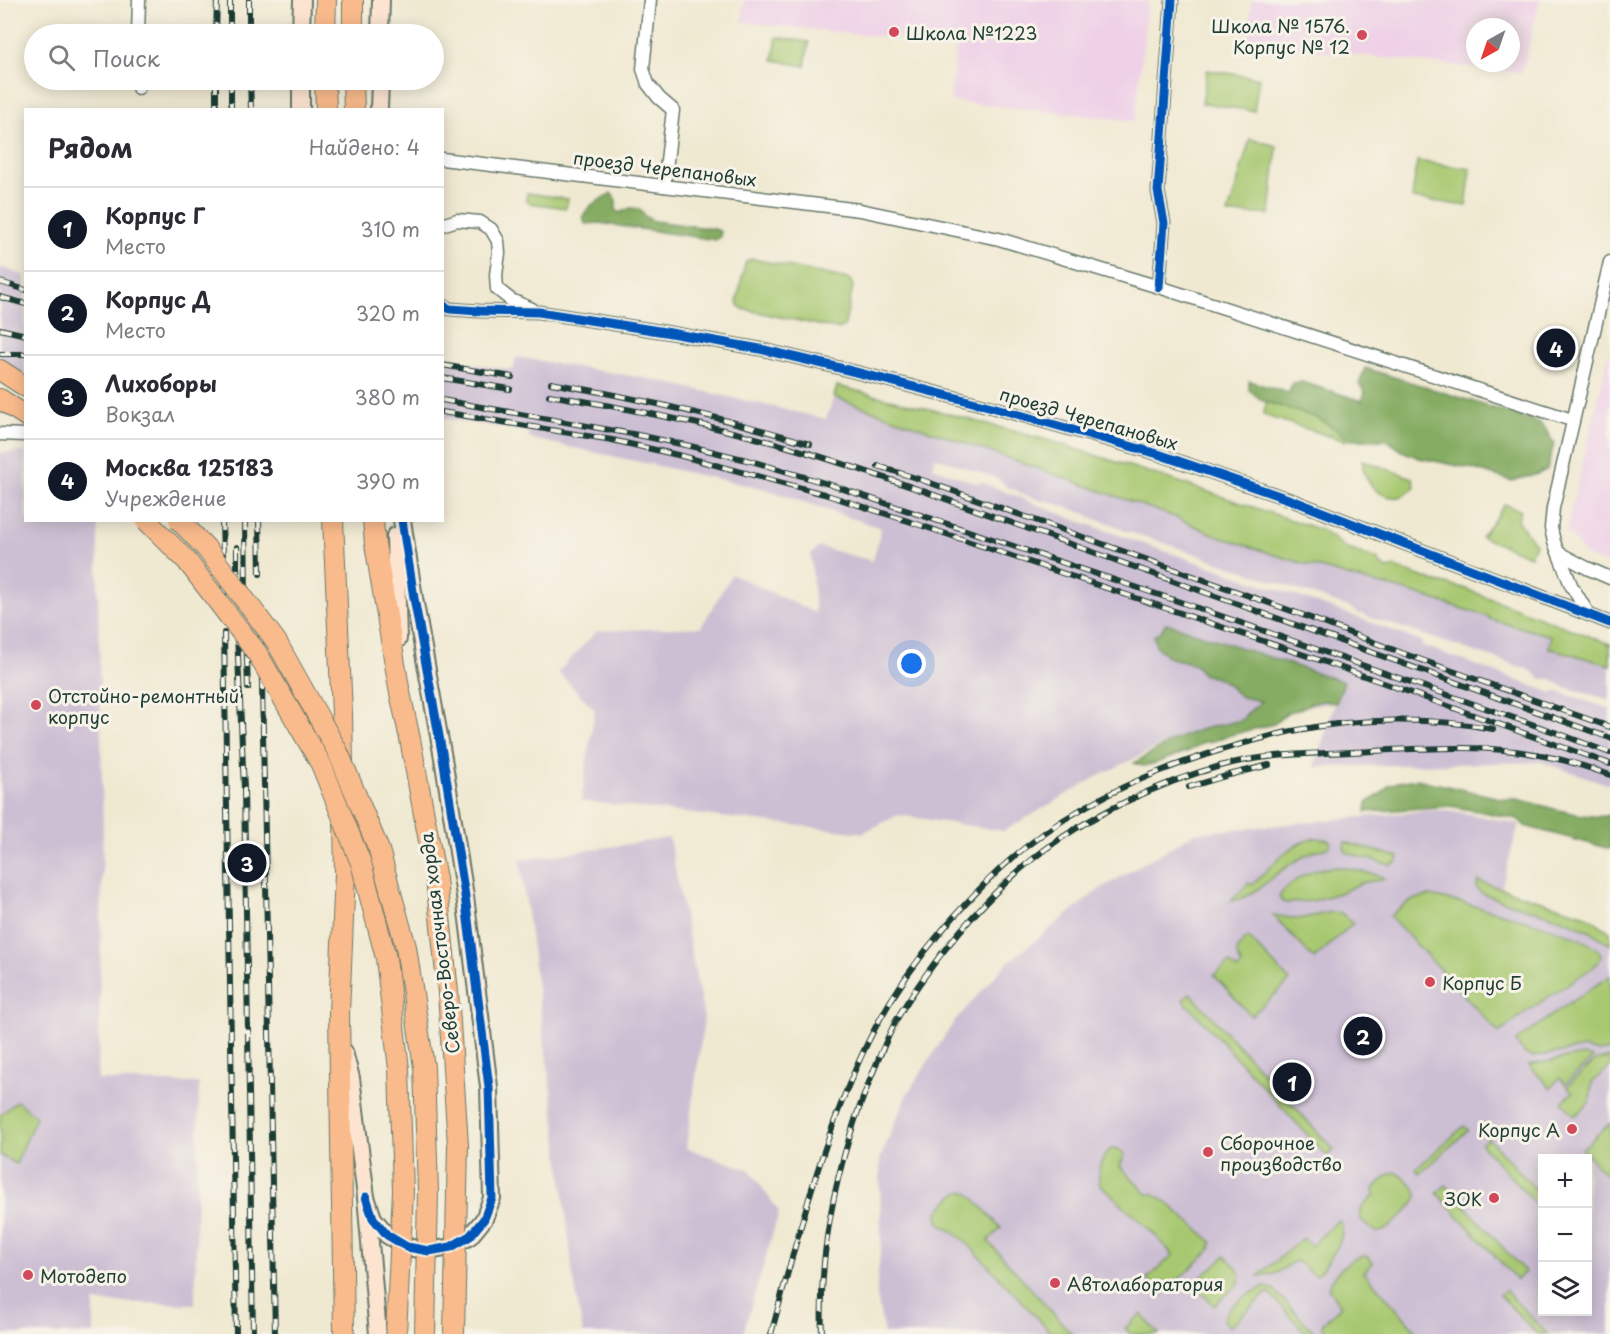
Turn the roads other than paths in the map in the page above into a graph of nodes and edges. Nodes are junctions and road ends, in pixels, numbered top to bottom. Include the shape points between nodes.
1 (139, 0) edge
2 (302, 0) edge
3 (326, 0) edge
4 (353, 0) edge
5 (381, 0) edge
6 (650, 0) edge
7 (1172, 0) edge
8 (138, 24) edge
9 (301, 24) edge
10 (326, 24) edge
11 (353, 24) edge
12 (380, 24) edge
13 (301, 90) edge
14 (325, 90) edge
15 (353, 90) edge
16 (380, 90) edge
17 (301, 108) edge
18 (326, 108) edge
19 (354, 108) edge
20 (379, 108) edge
21 (444, 159) edge
22 (664, 186) junction
23 (444, 224) edge
24 (1610, 262) edge
25 (1159, 287) junction
26 (444, 306) edge
27 (539, 312) junction
28 (0, 370) edge
29 (24, 386) edge
30 (0, 399) edge
31 (24, 415) edge
32 (1572, 420) junction
33 (0, 435) edge
34 (24, 435) edge
35 (148, 522) edge
36 (181, 522) edge
37 (333, 522) edge
38 (373, 522) edge
39 (394, 522) edge
40 (402, 522) edge
41 (1559, 553) junction
42 (1610, 578) edge
43 (1589, 615) junction
44 (1610, 623) edge
45 (399, 688) junction
46 (339, 1038) junction
47 (366, 1197) junction
48 (343, 1326) edge
49 (378, 1334) edge
50 (396, 1334) edge
51 (425, 1334) edge
52 (454, 1334) edge

1 - 8 street
2 - 9 street
3 - 10 main road
4 - 11 main road
5 - 12 street
6 - 22 street via 643,69 648,84 673,110
7 - 25 street via 1158,191 1164,223
13 - 17 street
14 - 18 main road
15 - 19 main road
16 - 20 street
21 - 22 street, проезд Черепановых
22 - 25 street, проезд Черепановых via 922,222 999,239
23 - 27 street via 456,220 480,222 491,229 498,241 497,289
24 - 32 street
25 - 32 street, проезд Черепановых
26 - 27 street
27 - 43 street, проезд Черепановых via 760,350 992,406 1147,451 1294,501
28 - 29 main road
30 - 31 main road
32 - 41 street via 1551,528
33 - 34 street
35 - 50 main road, bridge via 187,561 256,653 321,764 361,862 386,958 399,1069 402,1191
36 - 51 main road, Северо-Восточная хорда, bridge via 206,548 276,641 338,752 379,850 406,947 424,1067 428,1192
37 - 46 main road via 345,873
38 - 45 main road, Северо-Восточная хорда
39 - 45 street
40 - 47 street via 465,896 489,1087 492,1198 484,1219 470,1236 451,1247 429,1251 407,1247 387,1235 373,1218
41 - 42 street
41 - 43 street via 1571,585
43 - 44 street, проезд Черепановых
45 - 52 main road, Северо-Восточная хорда, bridge via 436,879 448,992 458,1145
46 - 47 street via 351,1078
46 - 48 main road
47 - 49 street

